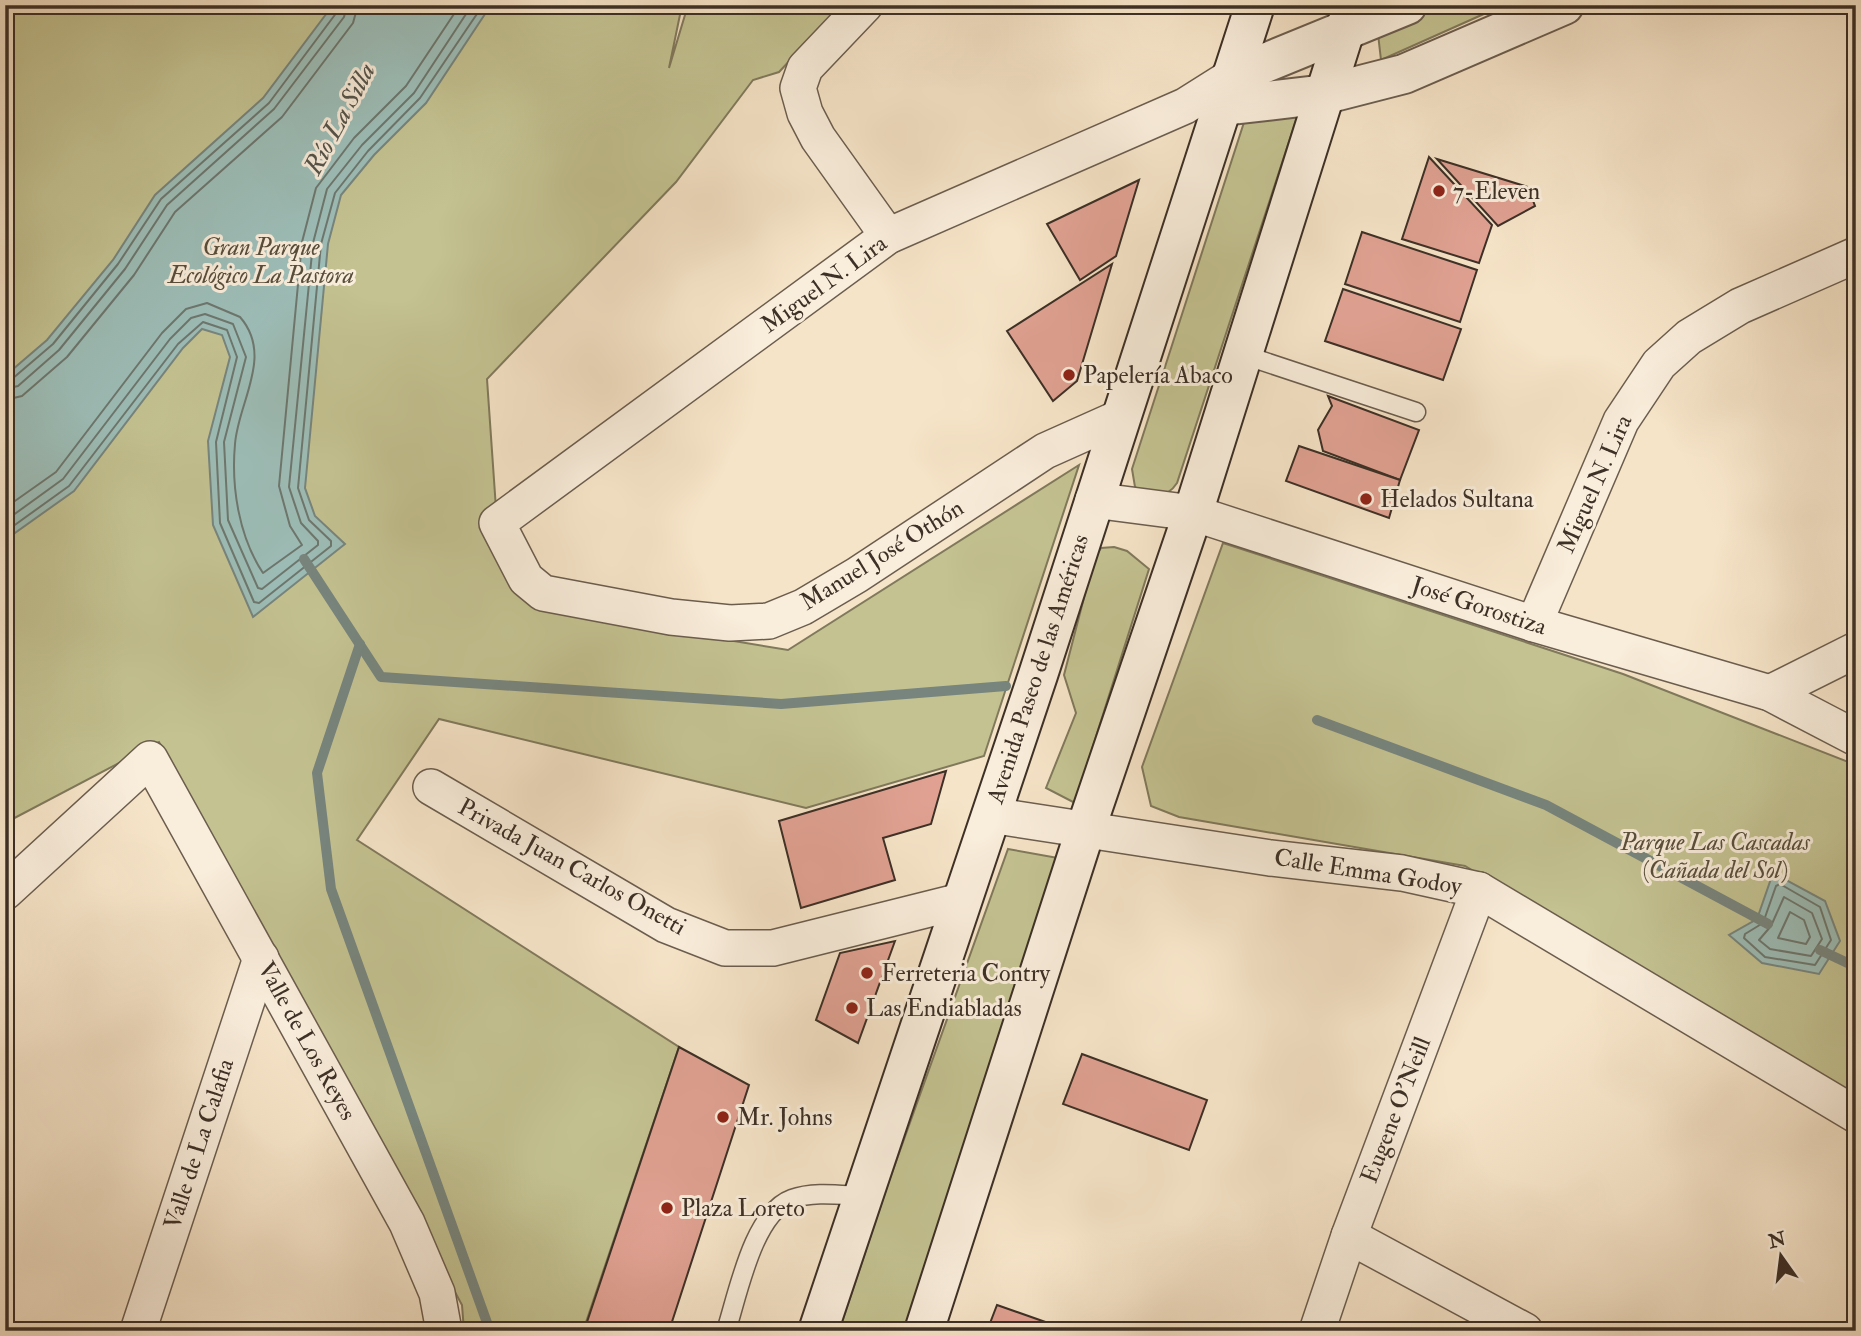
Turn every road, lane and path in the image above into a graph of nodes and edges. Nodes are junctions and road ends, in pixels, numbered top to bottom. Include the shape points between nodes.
1 (865, 5) edge
2 (1255, 5) edge
3 (1407, 5) edge
4 (1564, 5) edge
5 (1348, 19) edge
6 (1227, 92) junction
7 (1326, 94) junction
8 (888, 236) junction
9 (1856, 255) edge
10 (1244, 355) junction
11 (1416, 412) dead end
12 (1121, 417) junction
13 (1093, 500) junction
14 (1193, 513) junction
15 (497, 523) joint
16 (1534, 624) junction
17 (1856, 650) edge
18 (1770, 693) junction
19 (1856, 738) edge
20 (430, 787) dead end
21 (989, 815) junction
22 (1086, 828) junction
23 (1479, 890) junction
24 (5, 892) edge
25 (961, 901) junction
26 (261, 958) junction
27 (1856, 1115) edge
28 (862, 1196) junction
29 (1349, 1236) junction
30 (138, 1331) edge
31 (444, 1331) edge
32 (726, 1331) edge
33 (818, 1331) edge
34 (924, 1331) edge
35 (1317, 1331) edge
36 (1525, 1331) edge

1 - 8 street via 805,68 798,88 818,138
2 - 6 main road, Avenida Paseo de las Américas
3 - 5 main road
4 - 7 main road via 1404,74
5 - 6 main road
5 - 7 main road
6 - 7 main road
6 - 8 street, Miguel N. Lira via 1185,106
6 - 12 main road, Avenida Paseo de las Américas
7 - 10 main road
8 - 15 street, Miguel N. Lira
9 - 16 street, Miguel N. Lira via 1740,306 1689,337 1659,364 1621,421
10 - 11 lane
10 - 14 main road
12 - 13 main road, Avenida Paseo de las Américas
12 - 15 street, Manuel José Othón via 1045,452 858,575 769,621 730,623 671,617 543,593 526,579
13 - 14 street, José Gorostiza
13 - 21 main road, Avenida Paseo de las Américas
14 - 16 street, José Gorostiza
14 - 22 main road
16 - 18 street, José Gorostiza
17 - 18 street
18 - 19 street, José Gorostiza
20 - 25 street, Privada Juan Carlos Onetti via 666,925 725,948 773,948
21 - 22 street, Calle Emma Godoy
21 - 25 main road, Avenida Paseo de las Américas
22 - 23 street, Calle Emma Godoy via 1270,858 1402,873
22 - 34 main road
23 - 27 street, Calle Emma Godoy
23 - 29 street, Eugene O'Neill
24 - 26 street, Valle de Los Reyes via 150,759
25 - 28 main road, Avenida Paseo de las Américas
26 - 30 street, Valle de La Calafia
26 - 31 street, Valle de Los Reyes via 407,1223 437,1293
28 - 32 lane via 811,1195 773,1209 761,1227
28 - 33 main road, Avenida Paseo de las Américas
29 - 35 street, Eugene O'Neill
29 - 36 street

